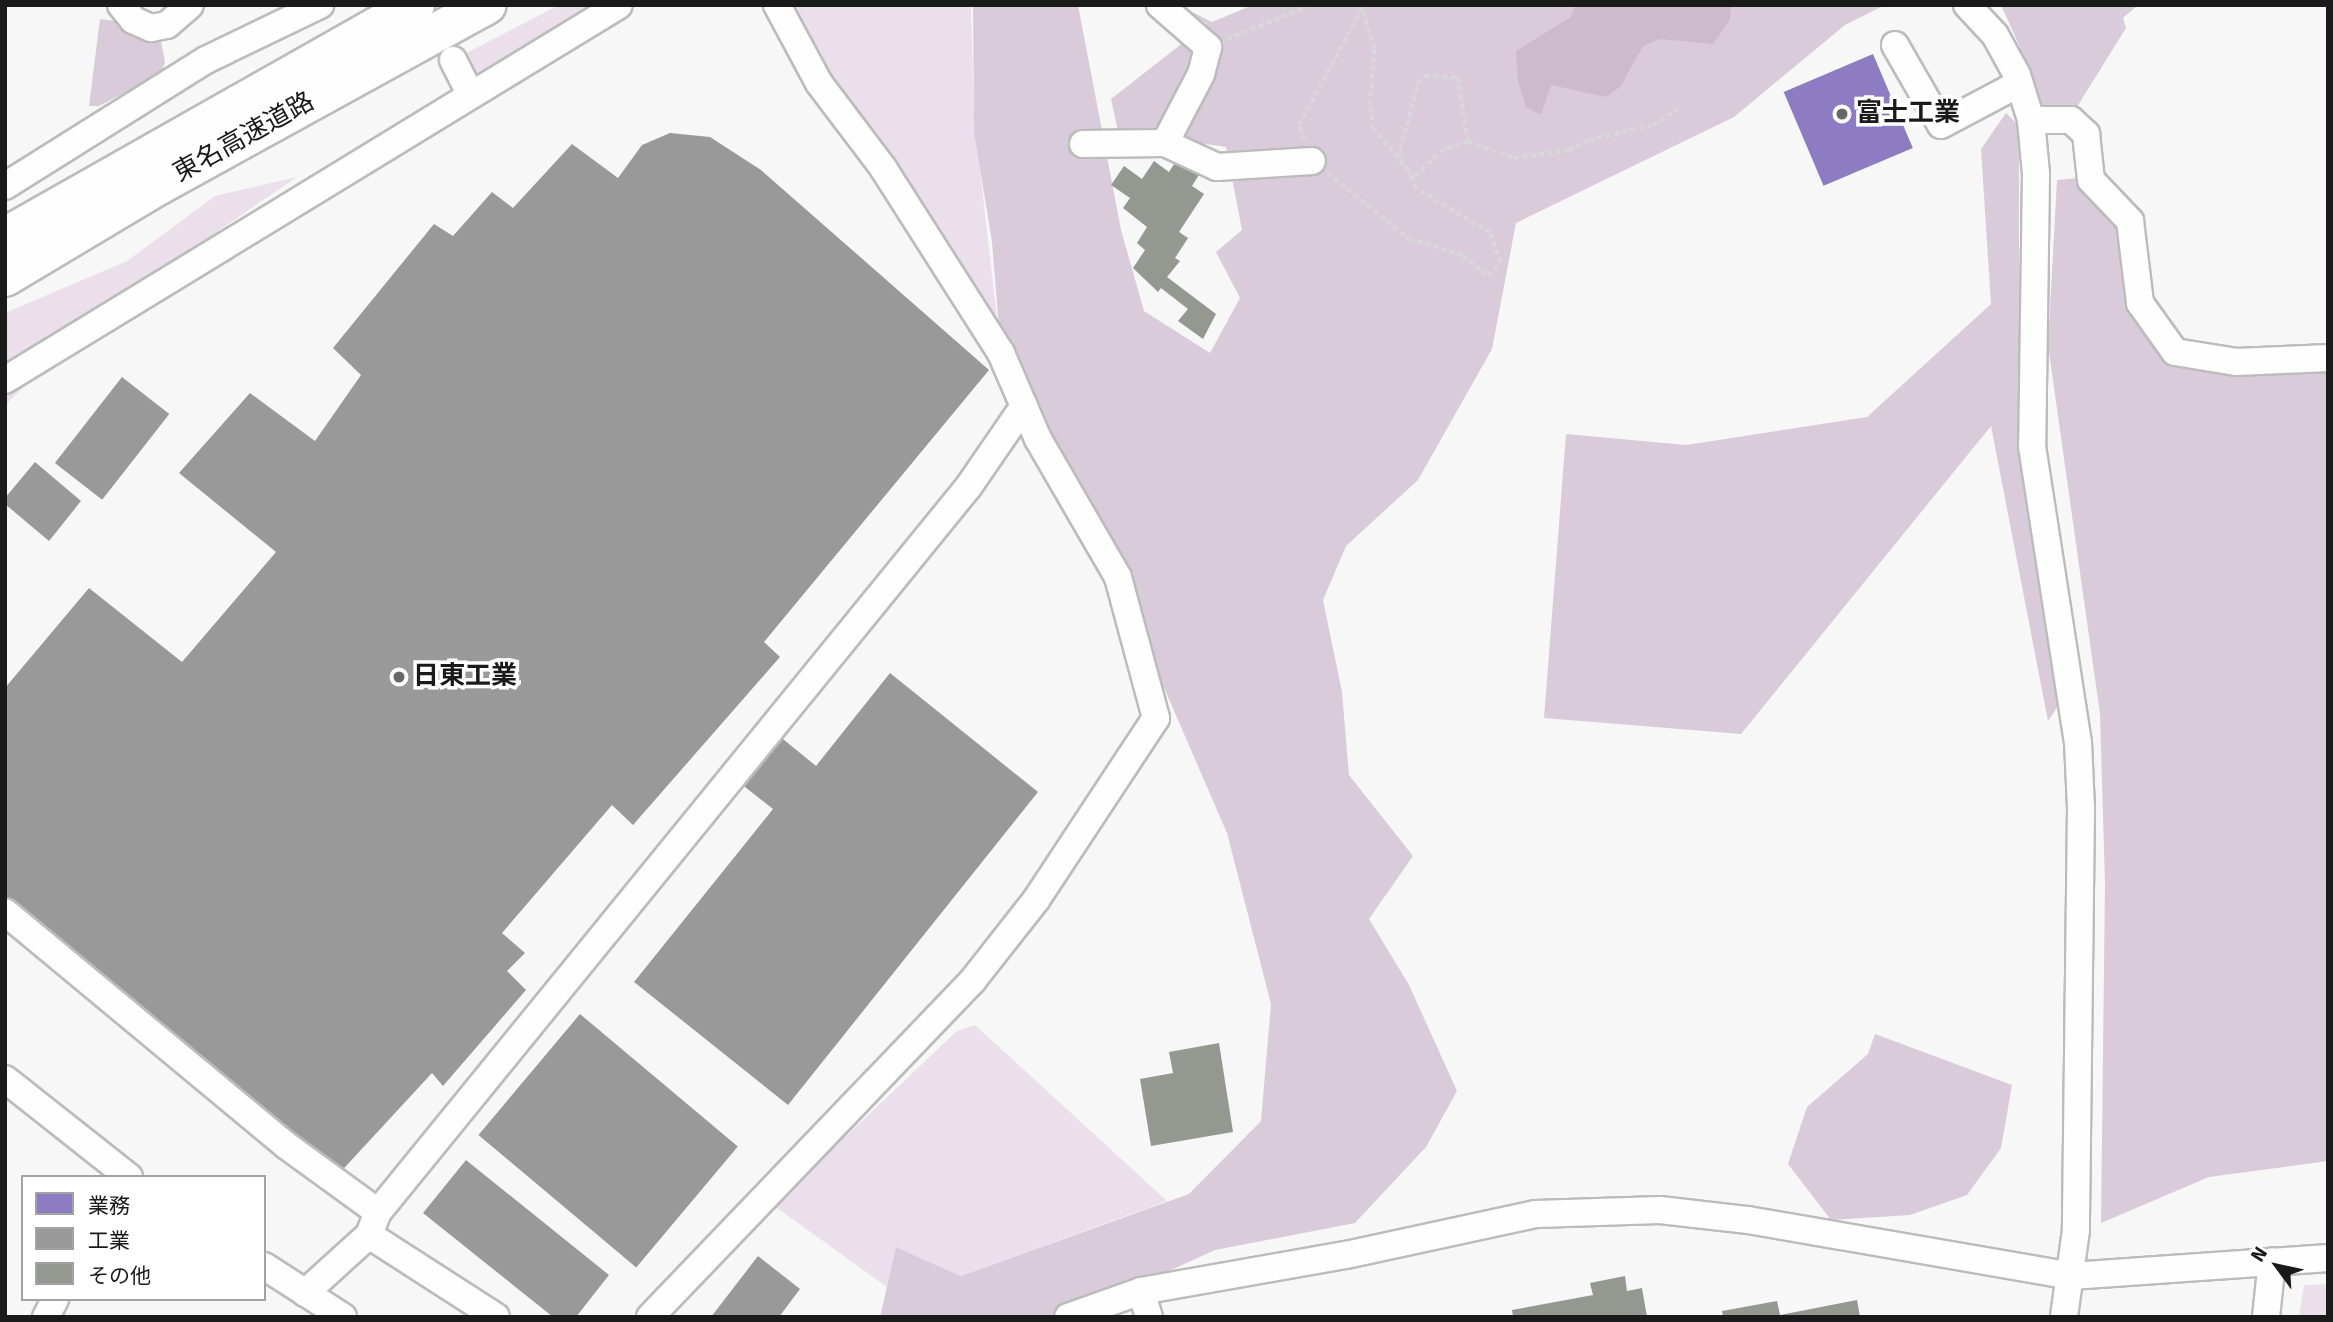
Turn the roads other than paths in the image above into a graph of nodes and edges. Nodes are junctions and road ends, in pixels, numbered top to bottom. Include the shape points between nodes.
1 (121, 5) edge
2 (190, 5) edge
3 (415, 5) edge
4 (487, 5) edge
5 (619, 5) edge
6 (777, 5) edge
7 (1160, 5) edge
8 (1968, 5) edge
9 (311, 6) edge
10 (1895, 45) dead end
11 (453, 60) dead end
12 (2020, 83) junction
13 (470, 93) junction
14 (2031, 121) junction
15 (1165, 143) junction
16 (1083, 144) dead end
17 (1312, 161) road end
18 (5, 186) edge
19 (5, 237) edge
20 (5, 277) edge
21 (2328, 358) edge
22 (5, 380) edge
23 (1024, 406) junction
24 (5, 912) edge
25 (5, 1079) edge
26 (125, 1175) edge
27 (373, 1223) junction
28 (2328, 1258) edge
29 (2272, 1261) junction
30 (266, 1267) edge
31 (2071, 1276) junction
32 (1141, 1291) junction
33 (305, 1293) junction
34 (54, 1301) edge
35 (46, 1317) edge
36 (343, 1317) edge
37 (496, 1317) edge
38 (650, 1317) edge
39 (1068, 1317) edge
40 (1149, 1317) edge
41 (2064, 1317) edge
42 (2266, 1317) edge

1 - 2 street via 133,20 151,28 167,25
3 - 19 highway, 東名高速道路 via 142,155
4 - 20 highway, 東名高速道路 via 159,185
5 - 13 street
6 - 23 street via 819,83 884,169 954,275 1001,353
7 - 15 street via 1208,47 1201,74
8 - 12 street via 1995,36
9 - 18 street via 206,60
10 - 12 street via 1941,125
11 - 13 street
12 - 14 street
13 - 22 street
14 - 21 street via 2071,120 2086,134 2091,180 2130,221 2140,303 2175,352 2237,362
14 - 31 street via 2036,174 2032,446 2078,742 2081,809 2076,1230
15 - 16 street
15 - 17 street via 1217,167
23 - 27 street via 969,486
23 - 38 street via 1118,577 1156,718 1036,900 973,980
24 - 27 street via 288,1146
25 - 26 street
27 - 33 street
27 - 37 street
28 - 29 street
29 - 31 street
29 - 42 street
30 - 33 street
31 - 32 street via 1748,1220 1660,1210 1536,1214 1346,1255
31 - 41 street
32 - 39 street
32 - 40 street
33 - 36 street
34 - 35 street

